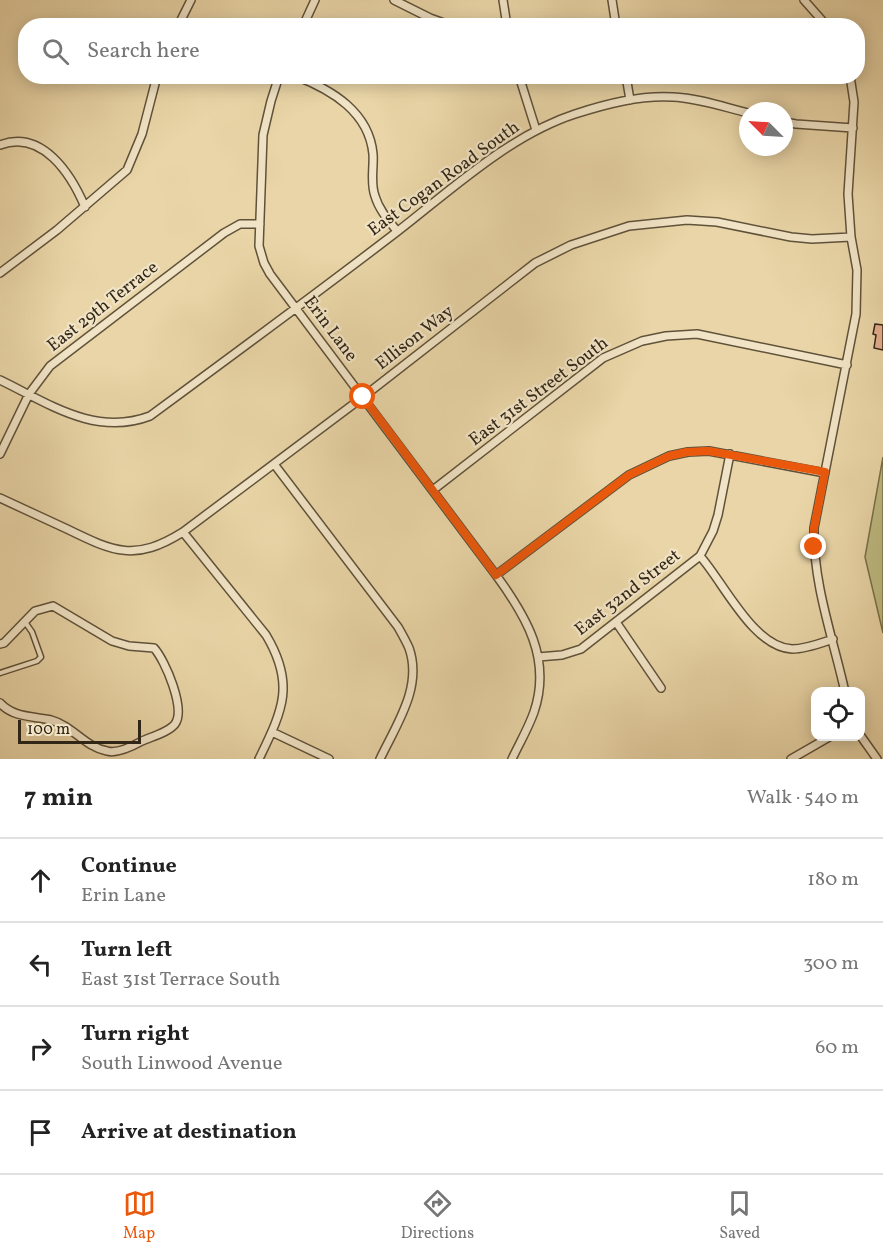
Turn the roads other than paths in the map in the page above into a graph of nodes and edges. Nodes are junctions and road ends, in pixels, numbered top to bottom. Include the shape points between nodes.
1 (191, 0) edge
2 (315, 0) edge
3 (394, 0) edge
4 (502, 0) edge
5 (612, 0) edge
6 (804, 0) edge
7 (182, 18) edge
8 (307, 18) edge
9 (430, 18) edge
10 (505, 18) edge
11 (615, 18) edge
12 (820, 18) edge
13 (155, 84) edge
14 (276, 84) edge
15 (312, 84) edge
16 (522, 84) edge
17 (627, 84) edge
18 (851, 84) edge
19 (630, 100) junction
20 (739, 111) edge
21 (793, 124) edge
22 (853, 128) junction
23 (537, 130) junction
24 (0, 145) edge
25 (85, 207) junction
26 (260, 224) junction
27 (397, 231) junction
28 (851, 237) junction
29 (0, 273) edge
30 (296, 308) junction
31 (847, 365) junction
32 (0, 380) edge
33 (29, 394) junction
34 (363, 397) junction
35 (0, 454) edge
36 (730, 454) junction
37 (274, 464) junction
38 (825, 472) junction
39 (433, 490) junction
40 (0, 498) edge
41 (183, 532) junction
42 (700, 556) junction
43 (496, 575) junction
44 (24, 622) junction
45 (616, 622) junction
46 (833, 639) junction
47 (0, 644) edge
48 (538, 657) junction
49 (0, 673) edge
50 (844, 687) edge
51 (661, 688) dead end
52 (0, 703) edge
53 (272, 732) junction
54 (822, 741) edge
55 (865, 741) edge
56 (259, 759) edge
57 (329, 759) edge
58 (380, 759) edge
59 (512, 759) edge
60 (791, 759) edge
61 (878, 759) edge

1 - 7 street
2 - 8 street
3 - 9 street
4 - 10 street
5 - 11 street
6 - 12 street
13 - 25 street via 142,134 127,170
14 - 26 street, Erin Lane via 263,135
15 - 27 street via 337,96 360,118 372,146 375,199
16 - 23 street
17 - 19 street
18 - 22 street
19 - 20 street, East Cogan Road South via 675,97
19 - 23 street, East Cogan Road South via 572,115
21 - 22 street
22 - 28 street via 848,194
23 - 27 street, East Cogan Road South
24 - 25 street via 25,142 45,152 69,177
25 - 29 street
26 - 30 street, Erin Lane via 259,246 264,262
26 - 33 street, East 29th Terrace via 240,224 224,232 50,366
27 - 30 street, East Cogan Road South
28 - 31 street via 857,292
28 - 34 street, Ellison Way via 791,237 687,220 630,226 571,245 535,263
30 - 33 street, East Cogan Road South via 150,416 117,424 93,422
30 - 34 street, Erin Lane
31 - 38 street
31 - 39 street, East 31st Street South via 697,334 642,341 603,358
32 - 33 street, East Cogan Road South
33 - 35 street, East 29th Terrace
34 - 37 street, Ellison Way
34 - 39 street, Erin Lane
36 - 38 street
36 - 42 street, East 32nd Street via 718,516
36 - 43 street via 687,452 646,465
37 - 41 street, Ellison Way
37 - 58 street via 398,627 409,649 410,698
38 - 46 street via 814,528 814,564
39 - 43 street, Erin Lane
40 - 41 street, Ellison Way via 113,549 148,549
41 - 53 street via 272,644 284,692
42 - 45 street, East 32nd Street
42 - 46 street via 754,628 770,642 792,649
43 - 48 street, Erin Lane via 525,618
44 - 47 street
44 - 49 lane via 41,657
44 - 52 street via 35,611 53,606 112,641 154,648 178,702 178,717 174,726 110,752 92,747 68,727 52,720 23,716
45 - 48 street, East 32nd Street via 581,649
45 - 51 street
46 - 50 street
48 - 59 street via 536,704
53 - 56 street
53 - 57 street
54 - 60 street
55 - 61 street

